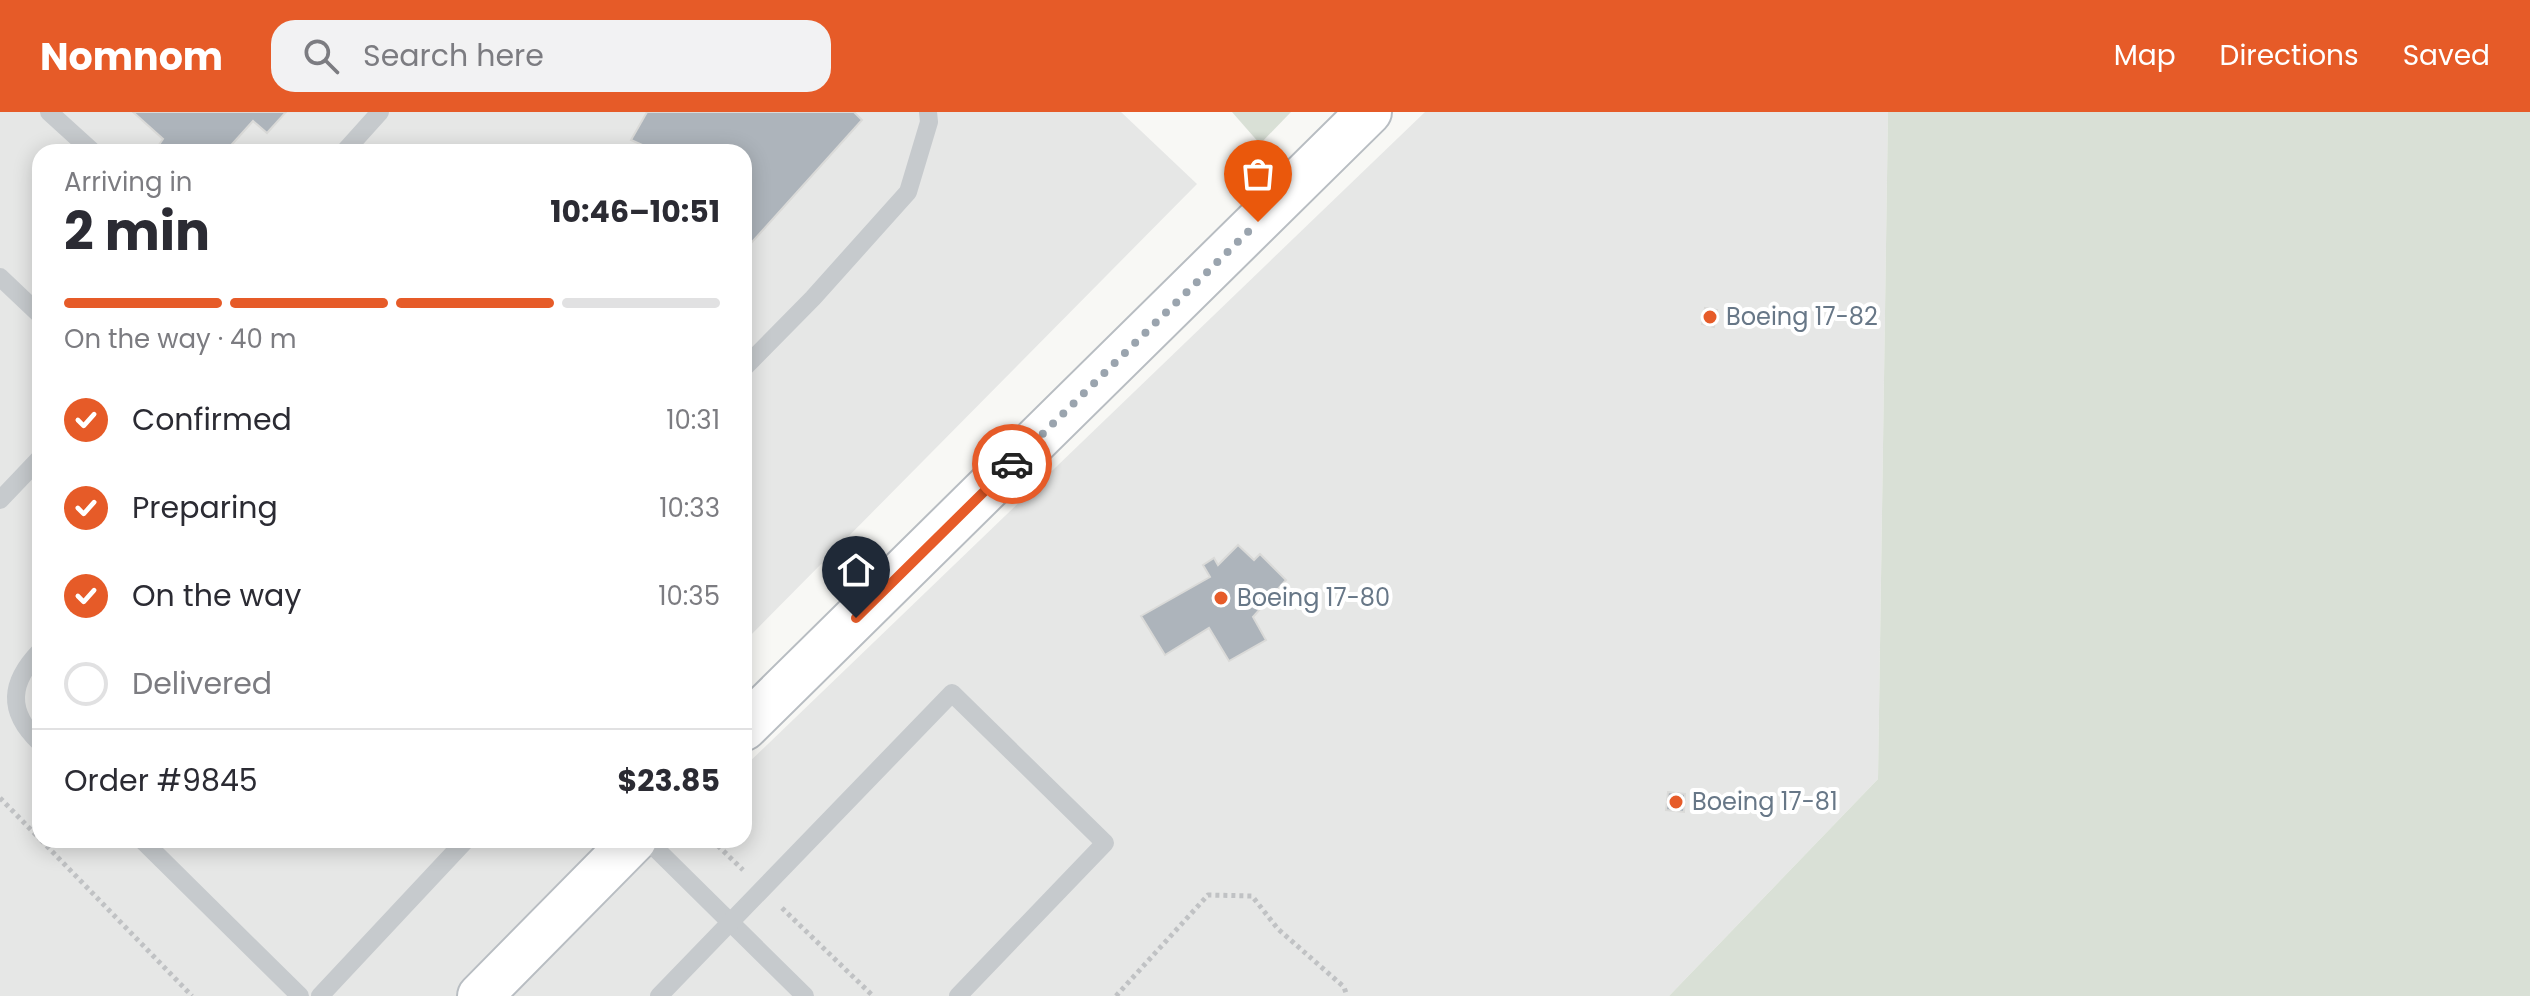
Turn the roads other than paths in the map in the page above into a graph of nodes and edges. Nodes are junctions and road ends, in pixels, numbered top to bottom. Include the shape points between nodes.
1 (49, 112) edge
2 (380, 112) edge
3 (928, 112) edge
4 (1369, 112) edge
5 (84, 144) edge
6 (351, 144) edge
7 (0, 277) edge
8 (32, 307) edge
9 (752, 360) edge
10 (32, 466) edge
11 (0, 500) edge
12 (32, 659) edge
13 (752, 720) edge
14 (32, 734) edge
15 (151, 848) edge
16 (163, 848) edge
17 (459, 848) edge
18 (626, 848) edge
19 (655, 848) edge
20 (157, 854) junction
21 (730, 922) junction
22 (300, 996) edge
23 (320, 996) edge
24 (480, 996) edge
25 (659, 996) edge
26 (805, 996) edge
27 (958, 996) edge

1 - 5 lane
2 - 6 lane
3 - 9 lane via 908,192
4 - 13 street
7 - 8 lane
10 - 11 lane
12 - 14 lane via 17,686 16,705
15 - 20 lane
16 - 20 lane
17 - 23 lane
18 - 24 street
19 - 21 lane
20 - 22 lane
21 - 25 lane
21 - 26 lane
21 - 27 lane via 952,693 1105,843

